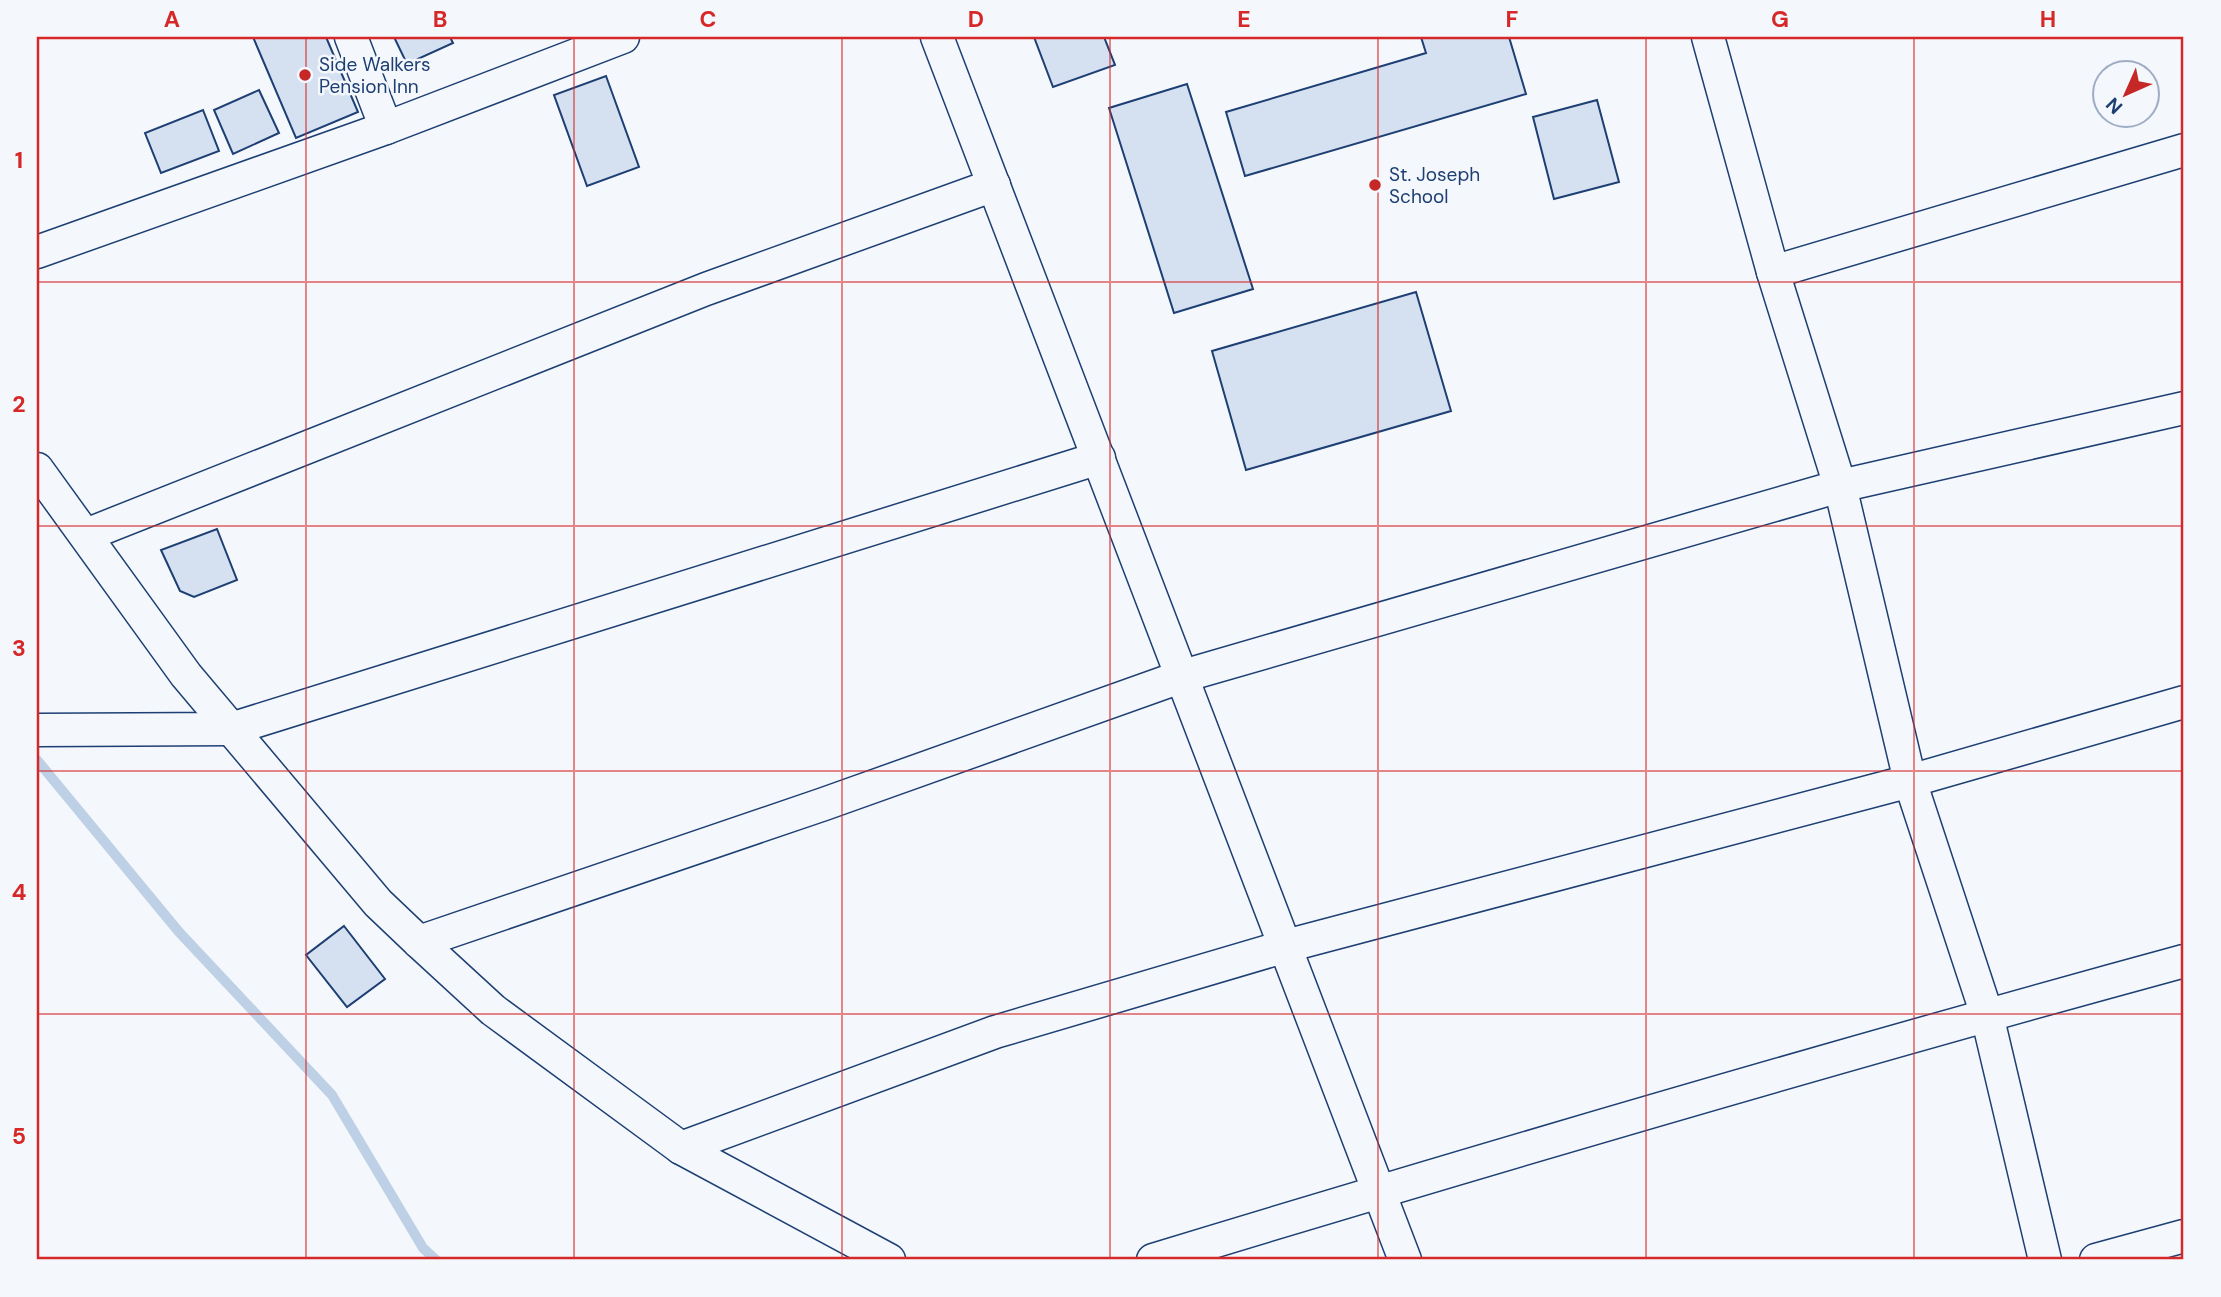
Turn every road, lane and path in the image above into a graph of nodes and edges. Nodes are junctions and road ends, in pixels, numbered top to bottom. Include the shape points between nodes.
1 (351, 37) edge
2 (623, 37) edge
3 (937, 37) edge
4 (1708, 37) edge
5 (386, 128) junction
6 (2184, 150) edge
7 (994, 186) junction
8 (37, 252) edge
9 (1773, 272) junction
10 (2184, 408) edge
11 (1099, 458) junction
12 (37, 469) edge
13 (1840, 486) junction
14 (86, 535) junction
15 (1183, 676) junction
16 (2184, 702) edge
17 (232, 729) junction
18 (37, 730) edge
19 (1910, 781) junction
20 (419, 942) junction
21 (1286, 946) junction
22 (2184, 961) edge
23 (1987, 1015) junction
24 (681, 1149) junction
25 (1378, 1192) junction
26 (2184, 1237) edge
27 (889, 1260) edge
28 (1153, 1260) edge
29 (1405, 1260) edge
30 (2045, 1260) edge
31 (2096, 1260) edge

1 - 5 street
2 - 5 street
3 - 7 street
4 - 9 street
5 - 8 street
6 - 9 street
7 - 11 street
7 - 14 street via 706,289
9 - 13 street
10 - 13 street
11 - 15 street
11 - 17 street
12 - 14 street
13 - 15 street
13 - 19 street
14 - 17 street via 186,675
15 - 20 street
15 - 21 street
16 - 19 street
17 - 18 street
17 - 20 street via 379,903
19 - 21 street
19 - 23 street
20 - 24 street via 493,1010
21 - 24 street via 995,1031
21 - 25 street
22 - 23 street
23 - 25 street
23 - 30 street
24 - 27 street
25 - 28 street
25 - 29 street
26 - 31 street

